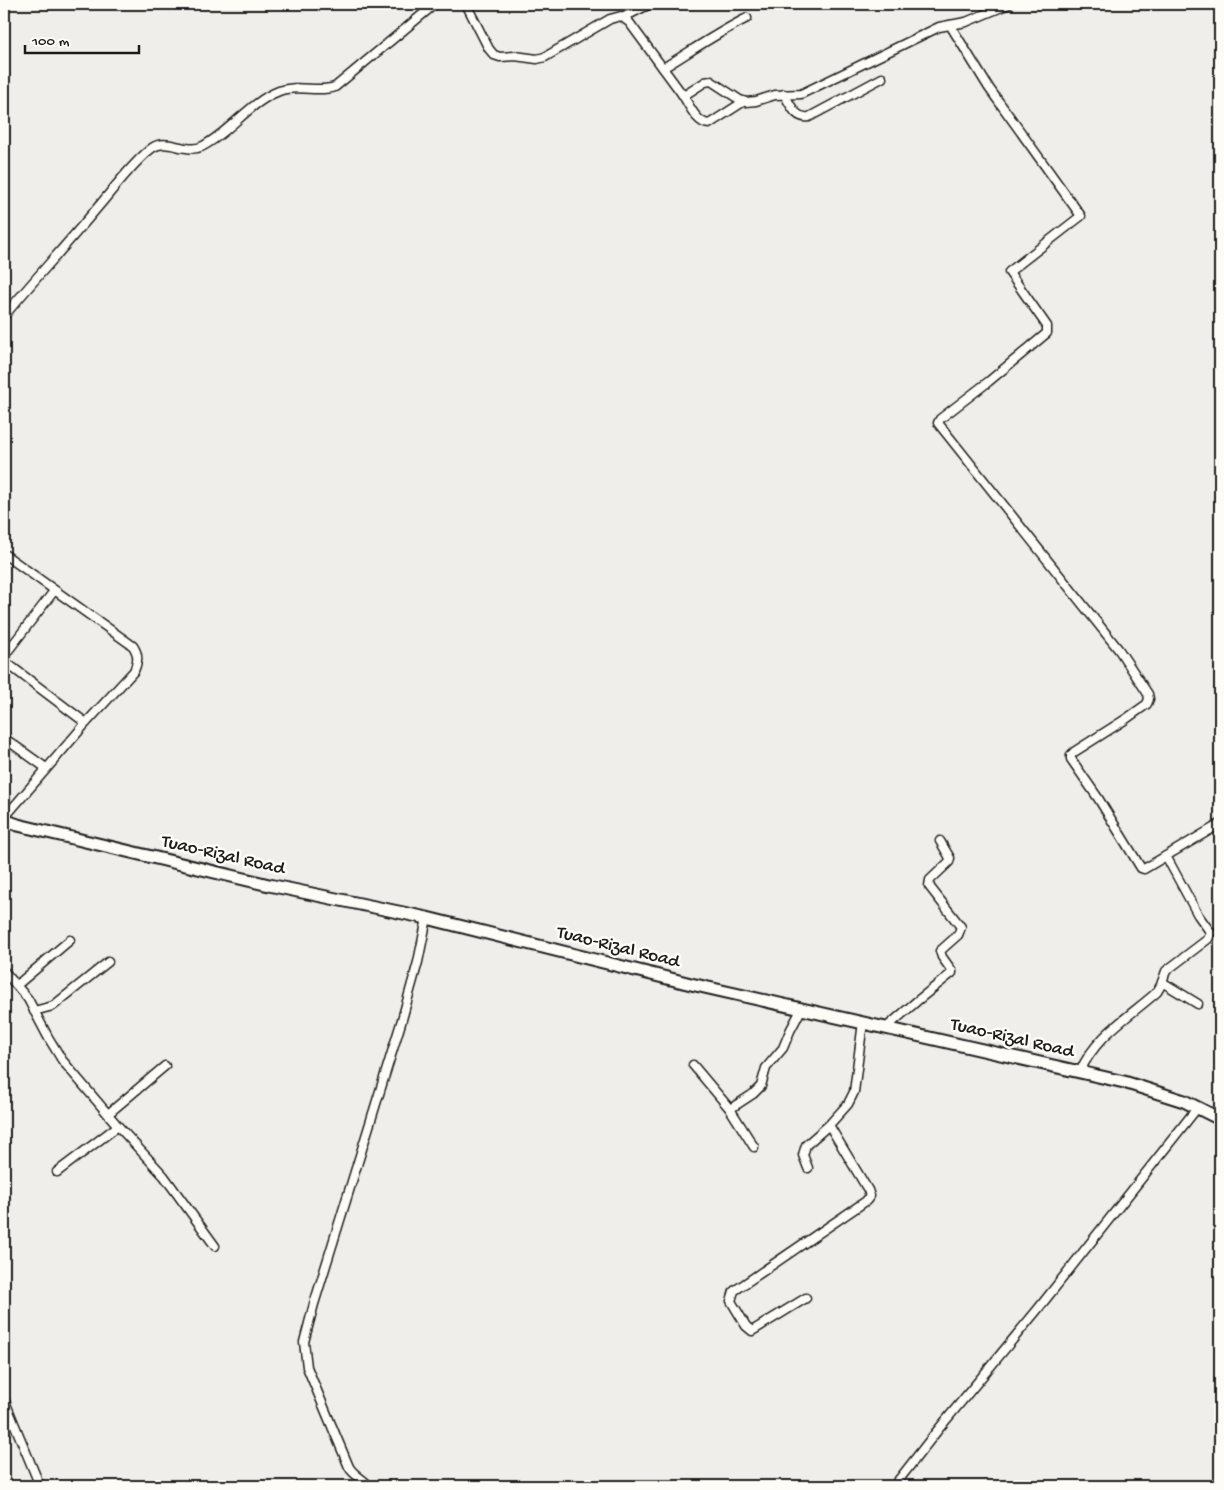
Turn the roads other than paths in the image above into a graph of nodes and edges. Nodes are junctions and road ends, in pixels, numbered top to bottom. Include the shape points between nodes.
1 (435, 4) edge
2 (466, 4) edge
3 (650, 4) edge
4 (1009, 4) edge
5 (624, 17) junction
6 (746, 18) dead end
7 (950, 25) junction
8 (663, 68) junction
9 (882, 78) dead end
10 (682, 94) junction
11 (784, 94) junction
12 (743, 102) junction
13 (4, 316) edge
14 (4, 554) edge
15 (54, 591) junction
16 (4, 656) edge
17 (4, 660) edge
18 (86, 723) junction
19 (4, 738) edge
20 (46, 768) junction
21 (4, 819) edge
22 (1220, 824) edge
23 (940, 840) dead end
24 (1166, 856) junction
25 (427, 918) junction
26 (1219, 930) edge
27 (1211, 933) junction
28 (70, 940) dead end
29 (108, 962) dead end
30 (4, 970) edge
31 (1162, 982) junction
32 (17, 985) junction
33 (1198, 1004) dead end
34 (802, 1008) junction
35 (34, 1010) junction
36 (862, 1022) junction
37 (887, 1027) junction
38 (693, 1065) dead end
39 (165, 1066) dead end
40 (1080, 1072) junction
41 (1198, 1107) junction
42 (730, 1109) junction
43 (108, 1114) junction
44 (1220, 1119) edge
45 (829, 1125) junction
46 (118, 1126) junction
47 (754, 1147) dead end
48 (808, 1168) dead end
49 (56, 1172) dead end
50 (215, 1246) dead end
51 (806, 1298) dead end
52 (4, 1399) edge
53 (40, 1486) edge
54 (369, 1486) edge
55 (894, 1486) edge

1 - 13 street via 335,87 326,90 297,87 280,91 195,149 165,144 152,148
2 - 5 street via 489,49 500,57 545,57 615,16
3 - 5 street
4 - 7 street via 966,22
5 - 8 street
6 - 8 street
7 - 11 street via 800,94
7 - 24 street via 989,88 1080,216 1009,272 1047,326 1047,333 940,419 938,424 1119,650 1148,694 1147,704 1070,757 1141,868
8 - 10 street
9 - 11 street via 804,118 796,114
10 - 12 street via 711,81
10 - 12 street via 706,124
11 - 12 street
14 - 15 street
15 - 16 street
15 - 18 street via 133,646 138,657 134,671
17 - 18 street
18 - 20 street
19 - 20 street
20 - 21 street
21 - 25 main road, Tuao-Rizal Road via 269,886
22 - 24 street
23 - 37 street via 950,858 930,880 930,886 960,927 958,935 940,951 952,973
24 - 27 street
25 - 34 main road, Tuao-Rizal Road via 691,984
25 - 54 street via 418,962 304,1342 307,1367 349,1467
26 - 27 street
27 - 31 street via 1208,939 1166,971
28 - 32 street
29 - 35 street via 53,1006
30 - 32 street
31 - 33 street
31 - 40 street via 1157,992 1111,1029
32 - 35 street
34 - 36 main road, Tuao-Rizal Road
34 - 42 street via 783,1048 766,1068 761,1086
35 - 43 street via 62,1060
36 - 37 main road, Tuao-Rizal Road
36 - 45 street via 854,1092
37 - 40 main road, Tuao-Rizal Road
38 - 42 street
39 - 43 street
40 - 41 main road, Tuao-Rizal Road via 1160,1092
41 - 44 main road, Tuao-Rizal Road
41 - 55 street
42 - 47 street
43 - 46 street
45 - 48 street via 804,1149
45 - 51 street via 870,1196 734,1291 731,1301 752,1332
46 - 49 street
46 - 50 street via 164,1176
52 - 53 street

